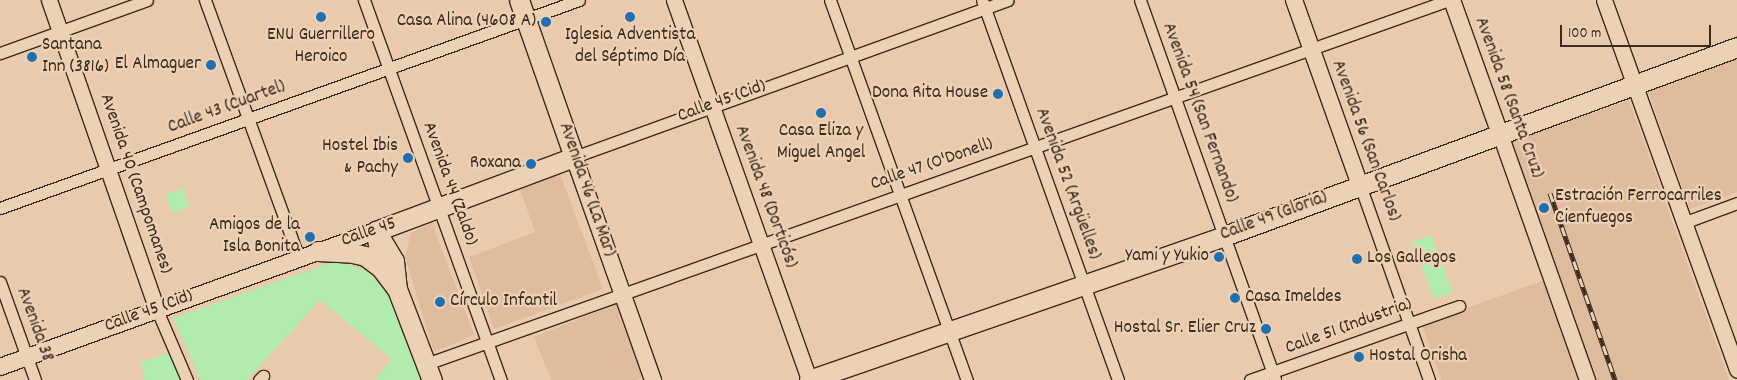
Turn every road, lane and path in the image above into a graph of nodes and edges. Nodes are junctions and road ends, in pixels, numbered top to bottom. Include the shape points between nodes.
1 (49, 0) edge
2 (147, 0) edge
3 (205, 0) edge
4 (364, 0) edge
5 (519, 0) edge
6 (579, 0) edge
7 (674, 0) edge
8 (830, 0) edge
9 (1007, 0) edge
10 (1140, 0) edge
11 (1294, 0) edge
12 (1450, 0) edge
13 (1604, 0) edge
14 (984, 4) edge
15 (526, 19) junction
16 (60, 32) junction
17 (1737, 47) edge
18 (1312, 50) junction
19 (0, 54) edge
20 (850, 56) junction
21 (388, 68) junction
22 (1635, 85) junction
23 (1175, 99) junction
24 (711, 105) junction
25 (248, 118) junction
26 (1500, 134) junction
27 (1036, 149) junction
28 (574, 157) junction
29 (108, 169) junction
30 (1360, 185) junction
31 (900, 194) junction
32 (1737, 204) edge
33 (0, 208) edge
34 (440, 208) junction
35 (415, 217) junction
36 (1683, 223) junction
37 (376, 231) junction
38 (1224, 236) junction
39 (760, 244) junction
40 (318, 251) junction
41 (298, 258) junction
42 (387, 264) junction
43 (0, 282) edge
44 (1084, 284) junction
45 (621, 292) junction
46 (1458, 306) dead end
47 (157, 310) junction
48 (1409, 324) junction
49 (949, 330) junction
50 (487, 340) junction
51 (27, 357) junction
52 (1736, 362) edge
53 (0, 366) edge
54 (429, 372) edge
55 (1274, 376) edge
56 (35, 380) edge
57 (187, 380) edge
58 (501, 380) edge
59 (653, 380) edge
60 (809, 380) edge
61 (967, 380) edge
62 (1118, 380) edge
63 (1250, 380) edge
64 (1429, 380) edge
65 (1587, 380) edge

1 - 16 street, Avenida 40 (Campomanes)
2 - 16 street
3 - 25 street
4 - 21 street, Avenida 44 (Zaldo)
5 - 15 main road, Avenida 46 (La Mar)
6 - 15 street, Calle 43 (Cuartel)
7 - 24 street, Avenida 48 (Dorticós)
8 - 20 street
9 - 14 street, Calle 45 (Cid)
10 - 23 street, Avenida 54 (San Fernando)
11 - 18 main road, Avenida 56 (San Carlos)
12 - 18 street, Calle 47 (O'Donell)
12 - 26 main road, Avenida 58 (Santa Cruz)
13 - 22 street
14 - 20 street, Calle 45 (Cid)
14 - 27 street, Avenida 52 (Argüelles)
15 - 21 street, Calle 43 (Cuartel)
15 - 28 main road, Avenida 46 (La Mar)
16 - 19 street
16 - 29 street, Avenida 40 (Campomanes)
17 - 22 main road, Calle 49 (Gloria)
18 - 23 street, Calle 47 (O'Donell)
18 - 30 main road, Avenida 56 (San Carlos)
20 - 24 street, Calle 45 (Cid)
20 - 31 street
21 - 25 street, Calle 43 (Cuartel)
21 - 34 street, Avenida 44 (Zaldo)
22 - 26 main road, Calle 49 (Gloria)
22 - 36 street
23 - 27 street, Calle 47 (O'Donell)
23 - 38 street, Avenida 54 (San Fernando)
24 - 28 street, Calle 45 (Cid)
24 - 39 street, Avenida 48 (Dorticós)
25 - 29 street, Calle 43 (Cuartel)
25 - 41 street
26 - 30 main road, Calle 49 (Gloria)
26 - 65 street, Avenida 58 (Santa Cruz)
27 - 31 street, Calle 47 (O'Donell)
27 - 44 street, Avenida 52 (Argüelles)
28 - 34 main road, Calle 45 (Cid)
28 - 45 main road, Avenida 46 (La Mar)
29 - 33 street, Calle 43 (Cuartel)
29 - 47 street, Avenida 40 (Campomanes)
30 - 38 main road, Calle 49 (Gloria)
30 - 48 street, Avenida 56 (San Carlos)
31 - 39 street, Calle 47 (O'Donell)
31 - 49 street
32 - 36 street
34 - 35 main road, Calle 45
34 - 50 street, Avenida 44 (Zaldo)
35 - 37 main road, Calle 45
35 - 42 main road via 402,233
36 - 52 street
37 - 40 main road, Calle 45
37 - 42 main road
38 - 44 main road, Calle 49 (Gloria)
38 - 55 street, Avenida 54 (San Fernando)
39 - 45 street, Calle 47 (O'Donell)
39 - 60 street, Avenida 48 (Dorticós)
40 - 41 main road, Calle 45
40 - 42 main road via 353,253
41 - 47 main road, Calle 45 (Cid)
42 - 54 main road
43 - 51 street, Avenida 38
44 - 49 main road, Calle 49 (Gloria)
44 - 62 street, Avenida 52 (Argüelles)
45 - 50 street, Calle 47 (O'Donell)
45 - 59 main road, Avenida 46 (La Mar)
46 - 48 street, Calle 51 (Industria)
47 - 51 main road, Calle 45 (Cid)
47 - 57 street, Avenida 40 (Campomanes)
48 - 55 street, Calle 51 (Industria)
48 - 64 street, Avenida 56 (San Carlos)
49 - 60 main road, Calle 49 (Gloria)
49 - 61 street
50 - 54 street, Calle 47 (O'Donell)
50 - 58 street, Avenida 44 (Zaldo)
51 - 53 main road, Calle 45 (Cid)
51 - 56 street, Avenida 38
55 - 63 street, Calle 51 (Industria)

